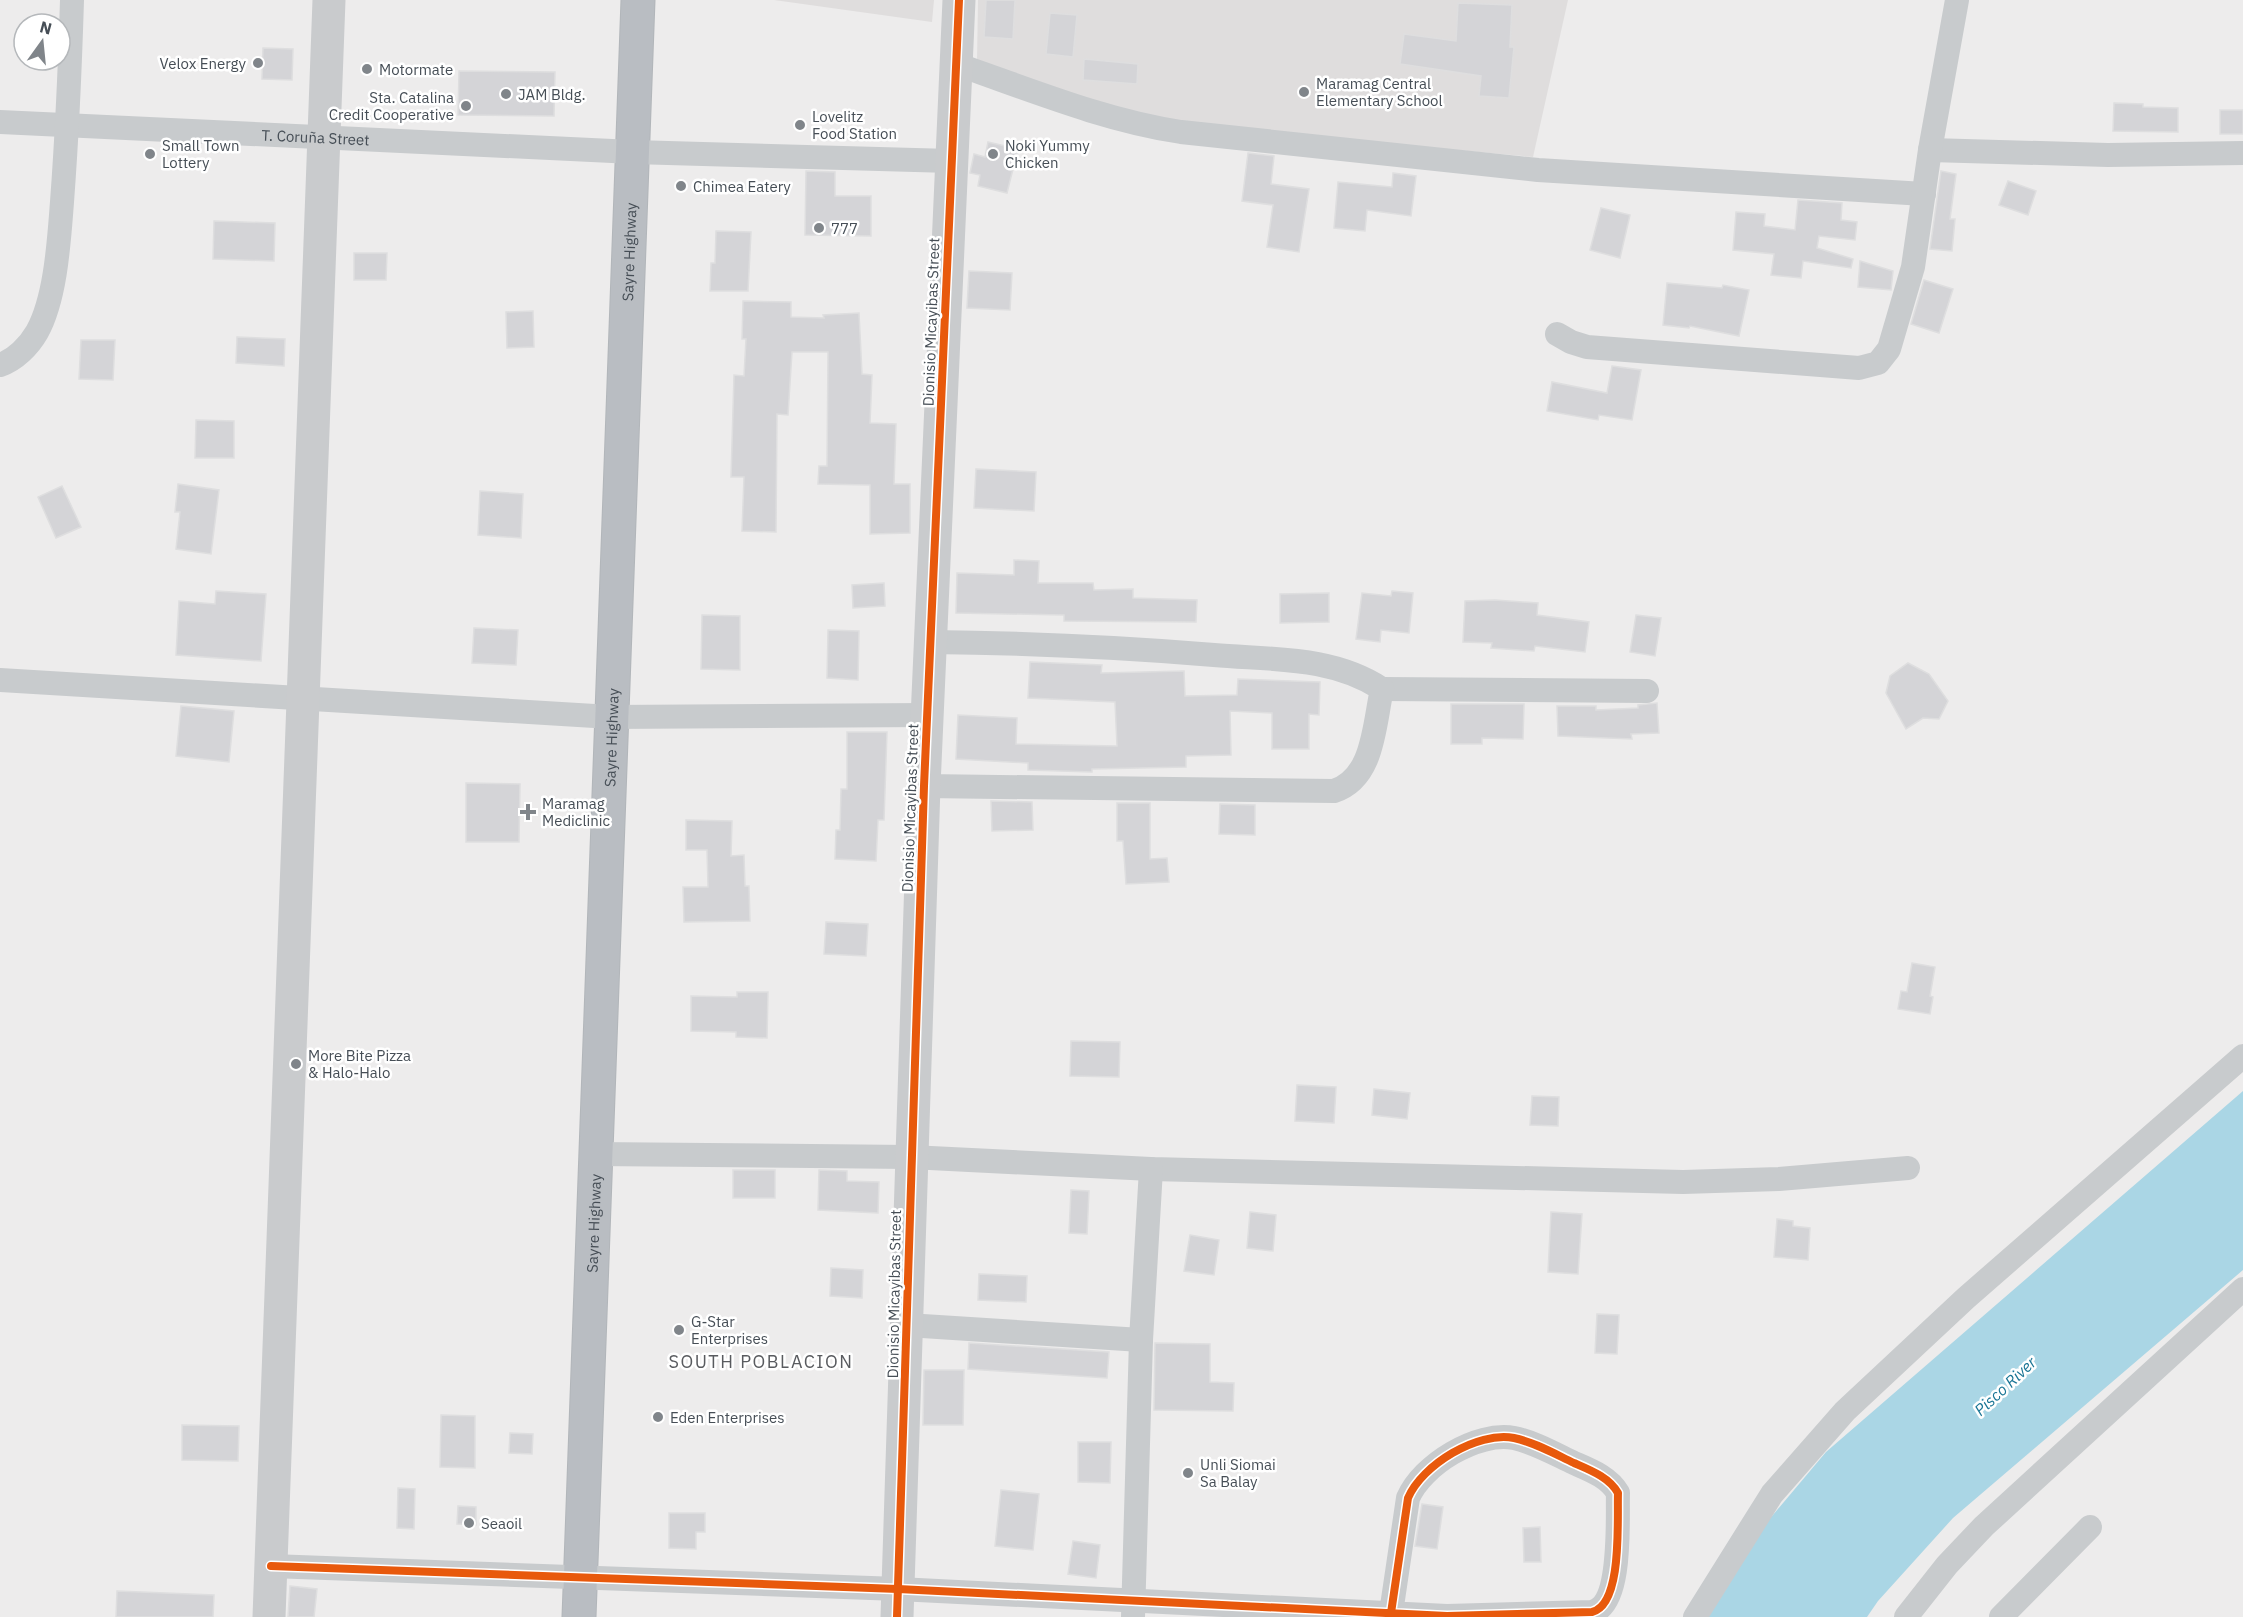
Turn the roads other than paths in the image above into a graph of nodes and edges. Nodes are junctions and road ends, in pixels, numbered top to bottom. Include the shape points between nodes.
1 (72, 0) edge
2 (329, 0) edge
3 (638, 0) edge
4 (959, 0) edge
5 (1958, 0) edge
6 (956, 64) junction
7 (0, 122) edge
8 (68, 126) junction
9 (326, 136) junction
10 (1930, 150) junction
11 (633, 152) junction
12 (2243, 153) edge
13 (951, 161) junction
14 (1924, 194) junction
15 (1557, 334) dead end
16 (0, 365) edge
17 (931, 642) junction
18 (0, 680) edge
19 (1382, 689) junction
20 (1647, 691) dead end
21 (302, 700) junction
22 (928, 715) junction
23 (611, 717) junction
24 (924, 786) junction
25 (2243, 1056) edge
26 (594, 1154) junction
27 (910, 1157) junction
28 (1908, 1168) dead end
29 (1151, 1169) junction
30 (2243, 1289) edge
31 (907, 1325) junction
32 (1141, 1340) junction
33 (2090, 1527) dead end
34 (271, 1566) junction
35 (580, 1579) junction
36 (898, 1603) edge
37 (1133, 1609) edge
38 (1391, 1613) junction
39 (1448, 1616) edge
40 (269, 1617) edge
41 (579, 1617) edge
42 (1695, 1617) edge
43 (1906, 1617) edge
44 (2001, 1617) edge

1 - 8 street
2 - 9 street
3 - 11 highway, Sayre Highway
4 - 6 street, Dionisio Micayibas Street
5 - 10 street
6 - 13 street, Dionisio Micayibas Street
6 - 14 street via 1135,125 1181,132 1538,170
7 - 8 street, T. Coruña Street
8 - 9 street, T. Coruña Street
8 - 16 street via 60,231 47,302 37,332 24,348
9 - 11 street, T. Coruña Street
9 - 21 street
10 - 12 street via 2108,155
10 - 14 street
11 - 13 street, T. Coruña Street
11 - 23 highway, Sayre Highway
13 - 17 street, Dionisio Micayibas Street
14 - 15 street via 1913,267 1889,348 1878,363 1869,367 1587,346
17 - 19 street via 1118,646 1322,664 1363,677
17 - 22 street, Dionisio Micayibas Street
18 - 21 street
19 - 20 street
19 - 24 street via 1368,757 1349,786 1334,791
21 - 23 street
21 - 34 street
22 - 23 street
22 - 24 street, Dionisio Micayibas Street
23 - 26 highway, Sayre Highway
24 - 27 street, Dionisio Micayibas Street
25 - 42 street via 1966,1298 1845,1411 1772,1494
26 - 27 street
26 - 35 highway, Sayre Highway
27 - 29 street
27 - 31 street, Dionisio Micayibas Street
28 - 29 street via 1683,1182
29 - 32 street
30 - 43 street via 1984,1526
31 - 32 street
31 - 36 street, Dionisio Micayibas Street
32 - 37 street
33 - 44 street
34 - 35 street
34 - 40 street
35 - 36 street
35 - 41 highway, Sayre Highway
36 - 37 street
37 - 38 street
38 - 39 street
38 - 39 street via 1407,1498 1436,1462 1478,1443 1512,1438 1590,1470 1614,1485 1618,1493 1617,1552 1611,1590 1604,1606 1592,1612

